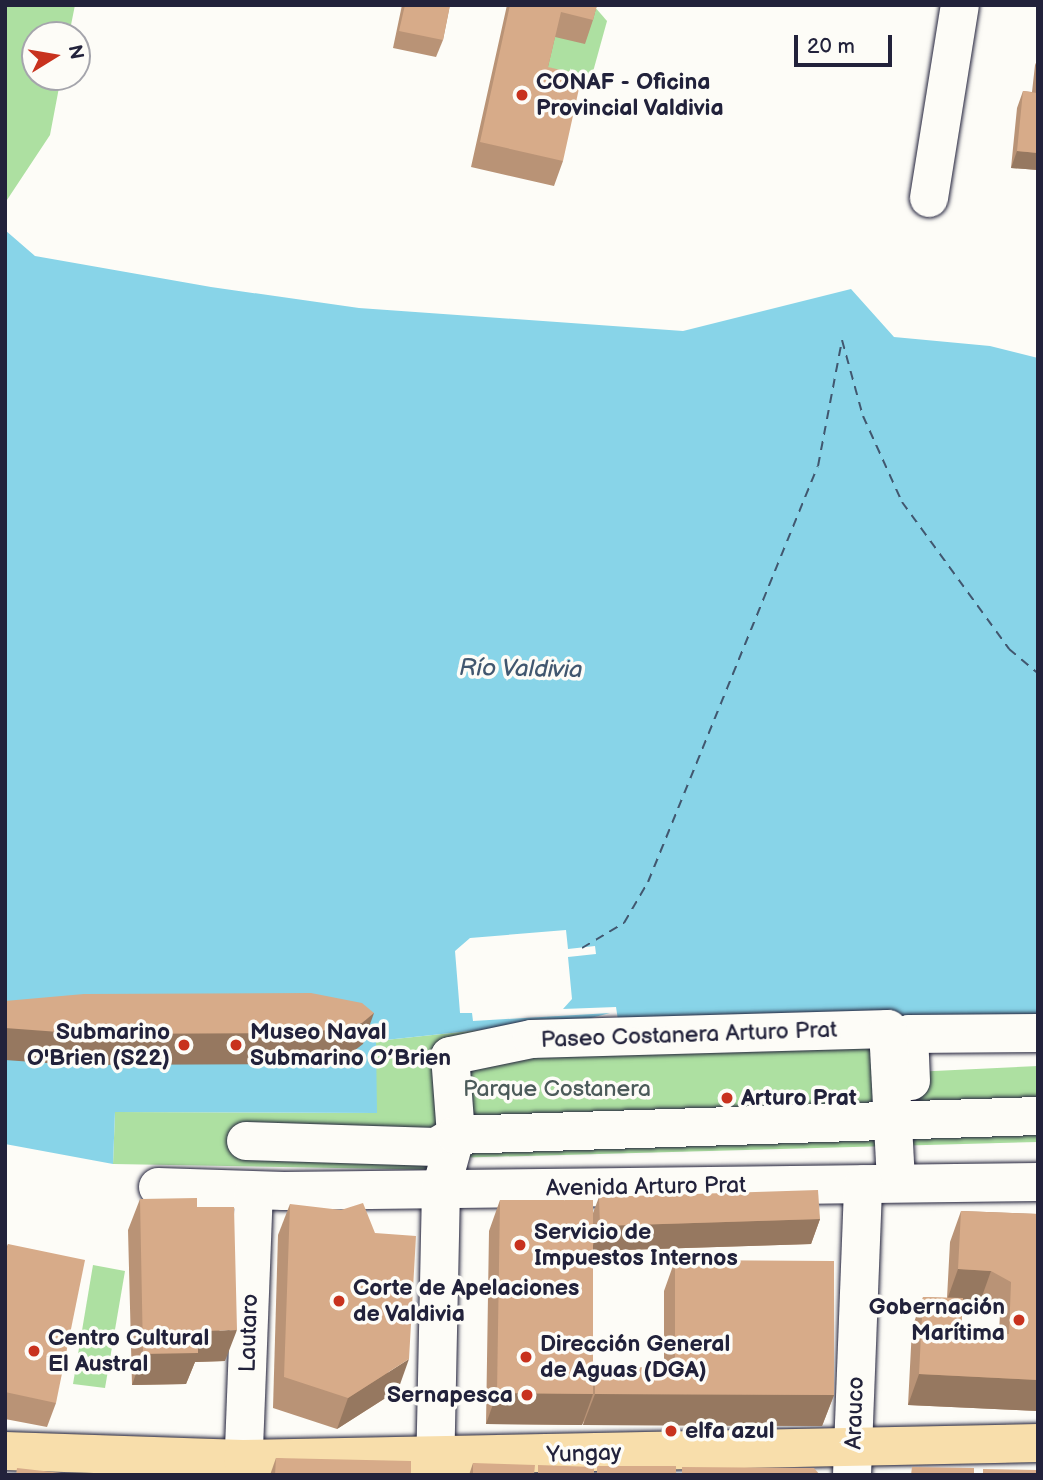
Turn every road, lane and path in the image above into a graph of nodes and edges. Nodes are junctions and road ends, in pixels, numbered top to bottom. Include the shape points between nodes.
1 (960, 5) edge
2 (929, 198) dead end
3 (1038, 1033) edge
4 (903, 1053) junction
5 (1038, 1116) edge
6 (901, 1119) junction
7 (456, 1135) junction
8 (246, 1141) dead end
9 (1038, 1182) edge
10 (880, 1184) junction
11 (158, 1187) dead end
12 (441, 1189) junction
13 (254, 1191) junction
14 (1038, 1443) edge
15 (5, 1451) edge
16 (853, 1460) edge
17 (435, 1466) edge
18 (243, 1467) edge

1 - 2 street
3 - 4 street via 909,1034
4 - 6 street
4 - 6 street
4 - 7 street, Paseo Costanera Arturo Prat via 588,1034 450,1056
5 - 6 street
6 - 7 street
6 - 10 street, Arauco
7 - 8 street via 436,1147
7 - 12 street
9 - 10 street, Avenida Arturo Prat
10 - 12 street, Avenida Arturo Prat
10 - 16 street, Arauco
11 - 13 street, Avenida Arturo Prat
12 - 13 street, Avenida Arturo Prat
12 - 17 street
13 - 18 street, Lautaro
14 - 16 main road, Yungay
15 - 18 main road, Yungay
16 - 17 main road, Yungay
17 - 18 main road, Yungay

